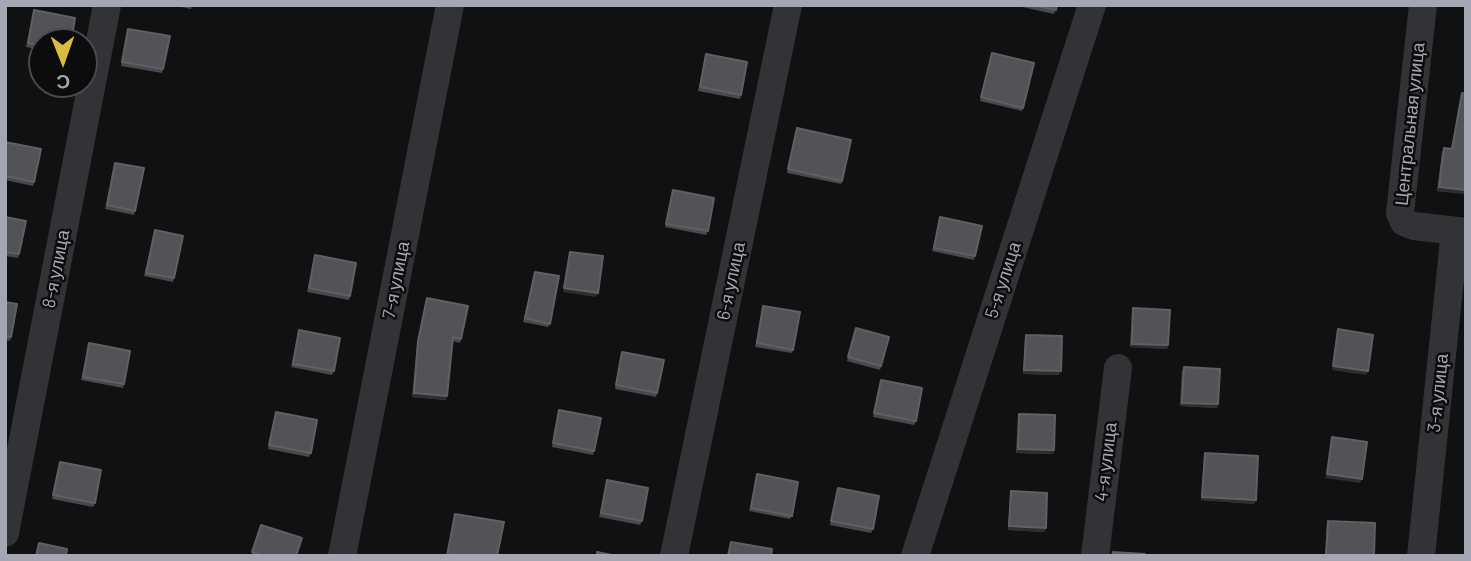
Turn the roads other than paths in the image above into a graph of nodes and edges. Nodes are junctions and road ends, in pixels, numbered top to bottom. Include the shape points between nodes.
1 (107, 5) edge
2 (450, 5) edge
3 (788, 5) edge
4 (1092, 5) edge
5 (1423, 5) edge
6 (1460, 232) edge
7 (1118, 368) dead end
8 (5, 533) edge
9 (342, 556) edge
10 (674, 556) edge
11 (915, 556) edge
12 (1095, 556) edge
13 (1421, 556) edge

1 - 8 street, 8-я улица
2 - 9 street, 7-я улица
3 - 10 street, 6-я улица
4 - 11 street, 5-я улица
5 - 6 street, Центральная улица via 1400,213 1404,222 1414,226
6 - 13 street, 3-я улица
7 - 12 street, 4-я улица

